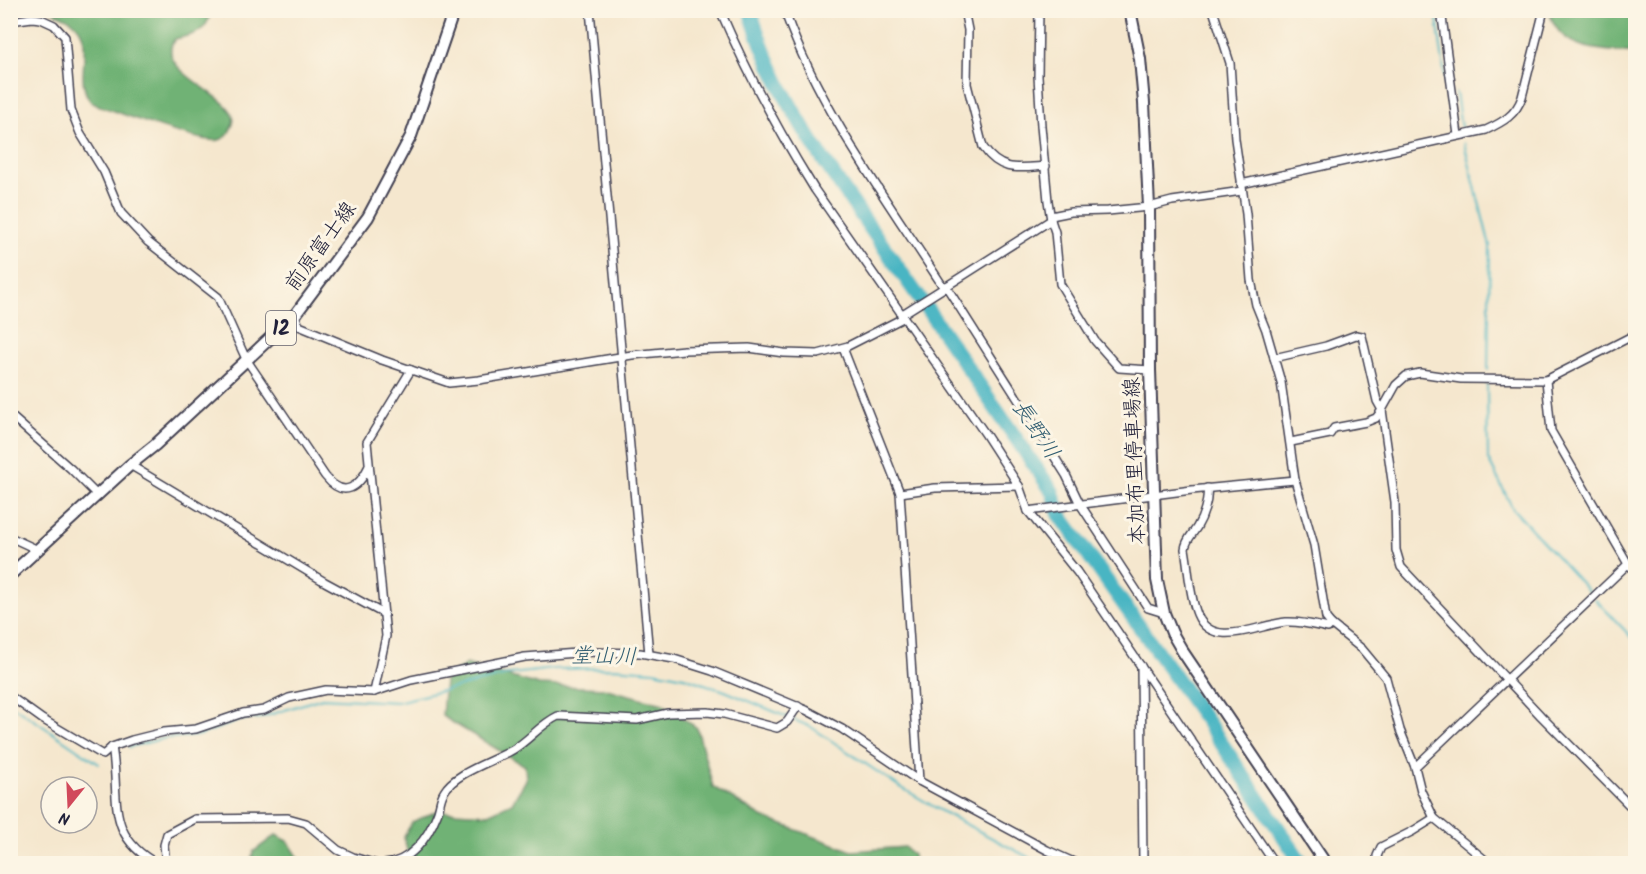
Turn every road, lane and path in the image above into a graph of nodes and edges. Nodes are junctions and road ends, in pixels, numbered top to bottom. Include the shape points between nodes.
1 (454, 10) edge
2 (590, 10) edge
3 (720, 10) edge
4 (809, 10) edge
5 (964, 10) edge
6 (1040, 10) edge
7 (1130, 10) edge
8 (1213, 10) edge
9 (1441, 10) edge
10 (1544, 10) edge
11 (787, 12) edge
12 (10, 21) edge
13 (1458, 135) junction
14 (1046, 166) junction
15 (1242, 188) junction
16 (1149, 207) junction
17 (1051, 218) junction
18 (944, 288) junction
19 (295, 315) junction
20 (902, 315) junction
21 (1635, 334) edge
22 (843, 348) junction
23 (622, 356) junction
24 (1274, 358) junction
25 (246, 359) junction
26 (411, 370) junction
27 (1150, 370) junction
28 (1546, 381) junction
29 (1383, 410) junction
30 (10, 415) edge
31 (1291, 442) junction
32 (130, 465) junction
33 (369, 465) junction
34 (1295, 480) junction
35 (1019, 486) junction
36 (1207, 488) junction
37 (900, 493) junction
38 (98, 495) junction
39 (1154, 496) junction
40 (1078, 505) junction
41 (1028, 511) junction
42 (10, 537) edge
43 (38, 550) junction
44 (1628, 564) junction
45 (1635, 573) edge
46 (10, 575) edge
47 (1164, 613) junction
48 (384, 614) junction
49 (1330, 624) junction
50 (649, 654) junction
51 (1140, 666) junction
52 (1508, 680) junction
53 (374, 692) junction
54 (10, 696) edge
55 (798, 706) junction
56 (112, 747) junction
57 (1415, 767) junction
58 (919, 781) junction
59 (1635, 812) edge
60 (1434, 818) junction
61 (158, 864) edge
62 (165, 864) edge
63 (377, 864) edge
64 (383, 864) edge
65 (1077, 864) edge
66 (1143, 864) edge
67 (1275, 864) edge
68 (1326, 864) edge
69 (1379, 864) edge
70 (1490, 864) edge

1 - 19 main road, 前原富士線 / 12 via 411,136 368,217
2 - 23 street
3 - 20 street via 749,75 792,153
4 - 11 street
5 - 14 street via 968,30 967,84 983,147 1003,166
6 - 14 street via 1038,76
7 - 16 main road, 本加布里停車場線 via 1140,59
8 - 15 street via 1230,63
9 - 13 street
10 - 13 street via 1518,109 1486,130
11 - 18 street via 795,41 851,145
12 - 25 street via 42,19 65,37 71,110 121,213 148,242 218,297
13 - 15 street
14 - 17 street
15 - 16 street
15 - 24 street via 1251,280
16 - 17 street via 1071,212
16 - 27 main road, 本加布里停車場線
17 - 18 street
17 - 27 street via 1060,284 1095,341 1119,368
18 - 20 street
18 - 40 street via 1066,475
19 - 25 main road, 前原富士線 / 12
19 - 26 street via 299,326
20 - 22 street
20 - 35 street
21 - 28 street
22 - 23 street via 818,354 715,348
22 - 37 street
23 - 26 street via 460,383 441,382
23 - 50 street
24 - 29 street via 1362,336 1377,401
24 - 31 street
25 - 32 main road, 前原富士線 / 12
25 - 33 street via 330,483 342,488 355,486
26 - 33 street via 367,442
27 - 39 main road, 本加布里停車場線
28 - 29 street via 1461,379 1420,373 1406,376 1396,386
28 - 44 street via 1551,432
29 - 31 street via 1366,422
29 - 52 street via 1395,502 1397,559
30 - 38 street
31 - 34 street
32 - 38 main road, 前原富士線 / 12
32 - 48 street
33 - 48 street
34 - 36 street
34 - 49 street via 1314,545
35 - 37 street
35 - 41 street
36 - 39 street
36 - 49 street via 1203,514 1185,549 1199,619 1222,633 1244,632 1287,621 1328,628
37 - 58 street
38 - 43 main road, 前原富士線 / 12
39 - 40 street
39 - 47 main road, 本加布里停車場線 via 1157,580
40 - 41 street
40 - 47 street via 1148,608
41 - 51 street via 1077,572
42 - 43 street
43 - 46 main road, 前原富士線 / 12
44 - 45 street
44 - 52 street
47 - 68 main road, 本加布里停車場線 via 1183,652
48 - 53 street via 386,636
49 - 57 street via 1362,649 1386,678
50 - 53 street via 590,652 525,657 411,680
50 - 55 street via 712,671
51 - 66 street
51 - 67 street
52 - 57 street
52 - 59 street
53 - 56 street via 326,690 196,729 164,732
54 - 56 street via 96,752 103,755
55 - 58 street via 842,729
55 - 64 street via 777,728 707,712 668,713 637,720 558,716 516,748 449,784 427,835 407,856
56 - 61 street via 117,815 126,836 141,854
57 - 60 street
58 - 65 street
60 - 69 street via 1381,847
60 - 70 street
62 - 63 street via 167,834 195,819 288,818 306,823 338,850

